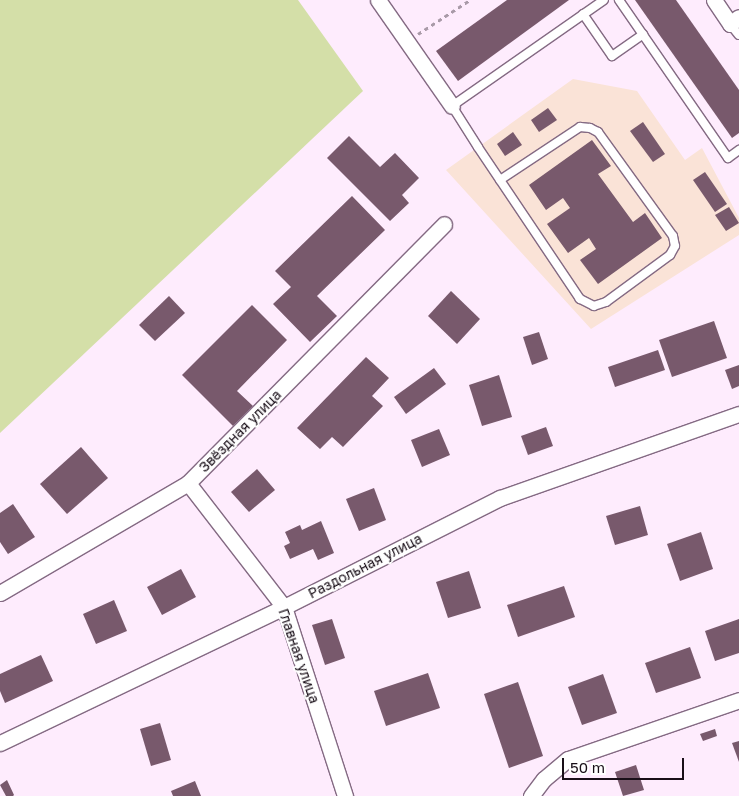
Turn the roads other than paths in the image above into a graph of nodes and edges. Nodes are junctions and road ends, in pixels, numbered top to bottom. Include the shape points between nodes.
1 (378, 0) edge
2 (604, 0) edge
3 (619, 0) edge
4 (714, 0) edge
5 (584, 14) junction
6 (736, 25) edge
7 (643, 34) junction
8 (452, 106) junction
9 (739, 150) edge
10 (500, 180) junction
11 (444, 224) dead end
12 (739, 414) edge
13 (188, 483) junction
14 (0, 593) edge
15 (284, 607) junction
16 (739, 700) edge
17 (0, 743) edge
18 (345, 796) edge
19 (531, 796) edge

1 - 8 street
2 - 5 lane
3 - 7 lane
4 - 6 street
5 - 7 lane via 612,56
5 - 8 lane
7 - 9 lane via 728,158
8 - 10 lane
10 - 10 lane via 580,299 594,306 606,302 670,255 676,246 673,236 598,132 590,128 580,127
11 - 13 street, Звёздная улица
12 - 15 street, Раздольная улица via 500,498
13 - 14 street, Звёздная улица
13 - 15 street, Главная улица
15 - 17 street, Раздольная улица
15 - 18 street, Главная улица
16 - 19 street via 568,758 544,779

